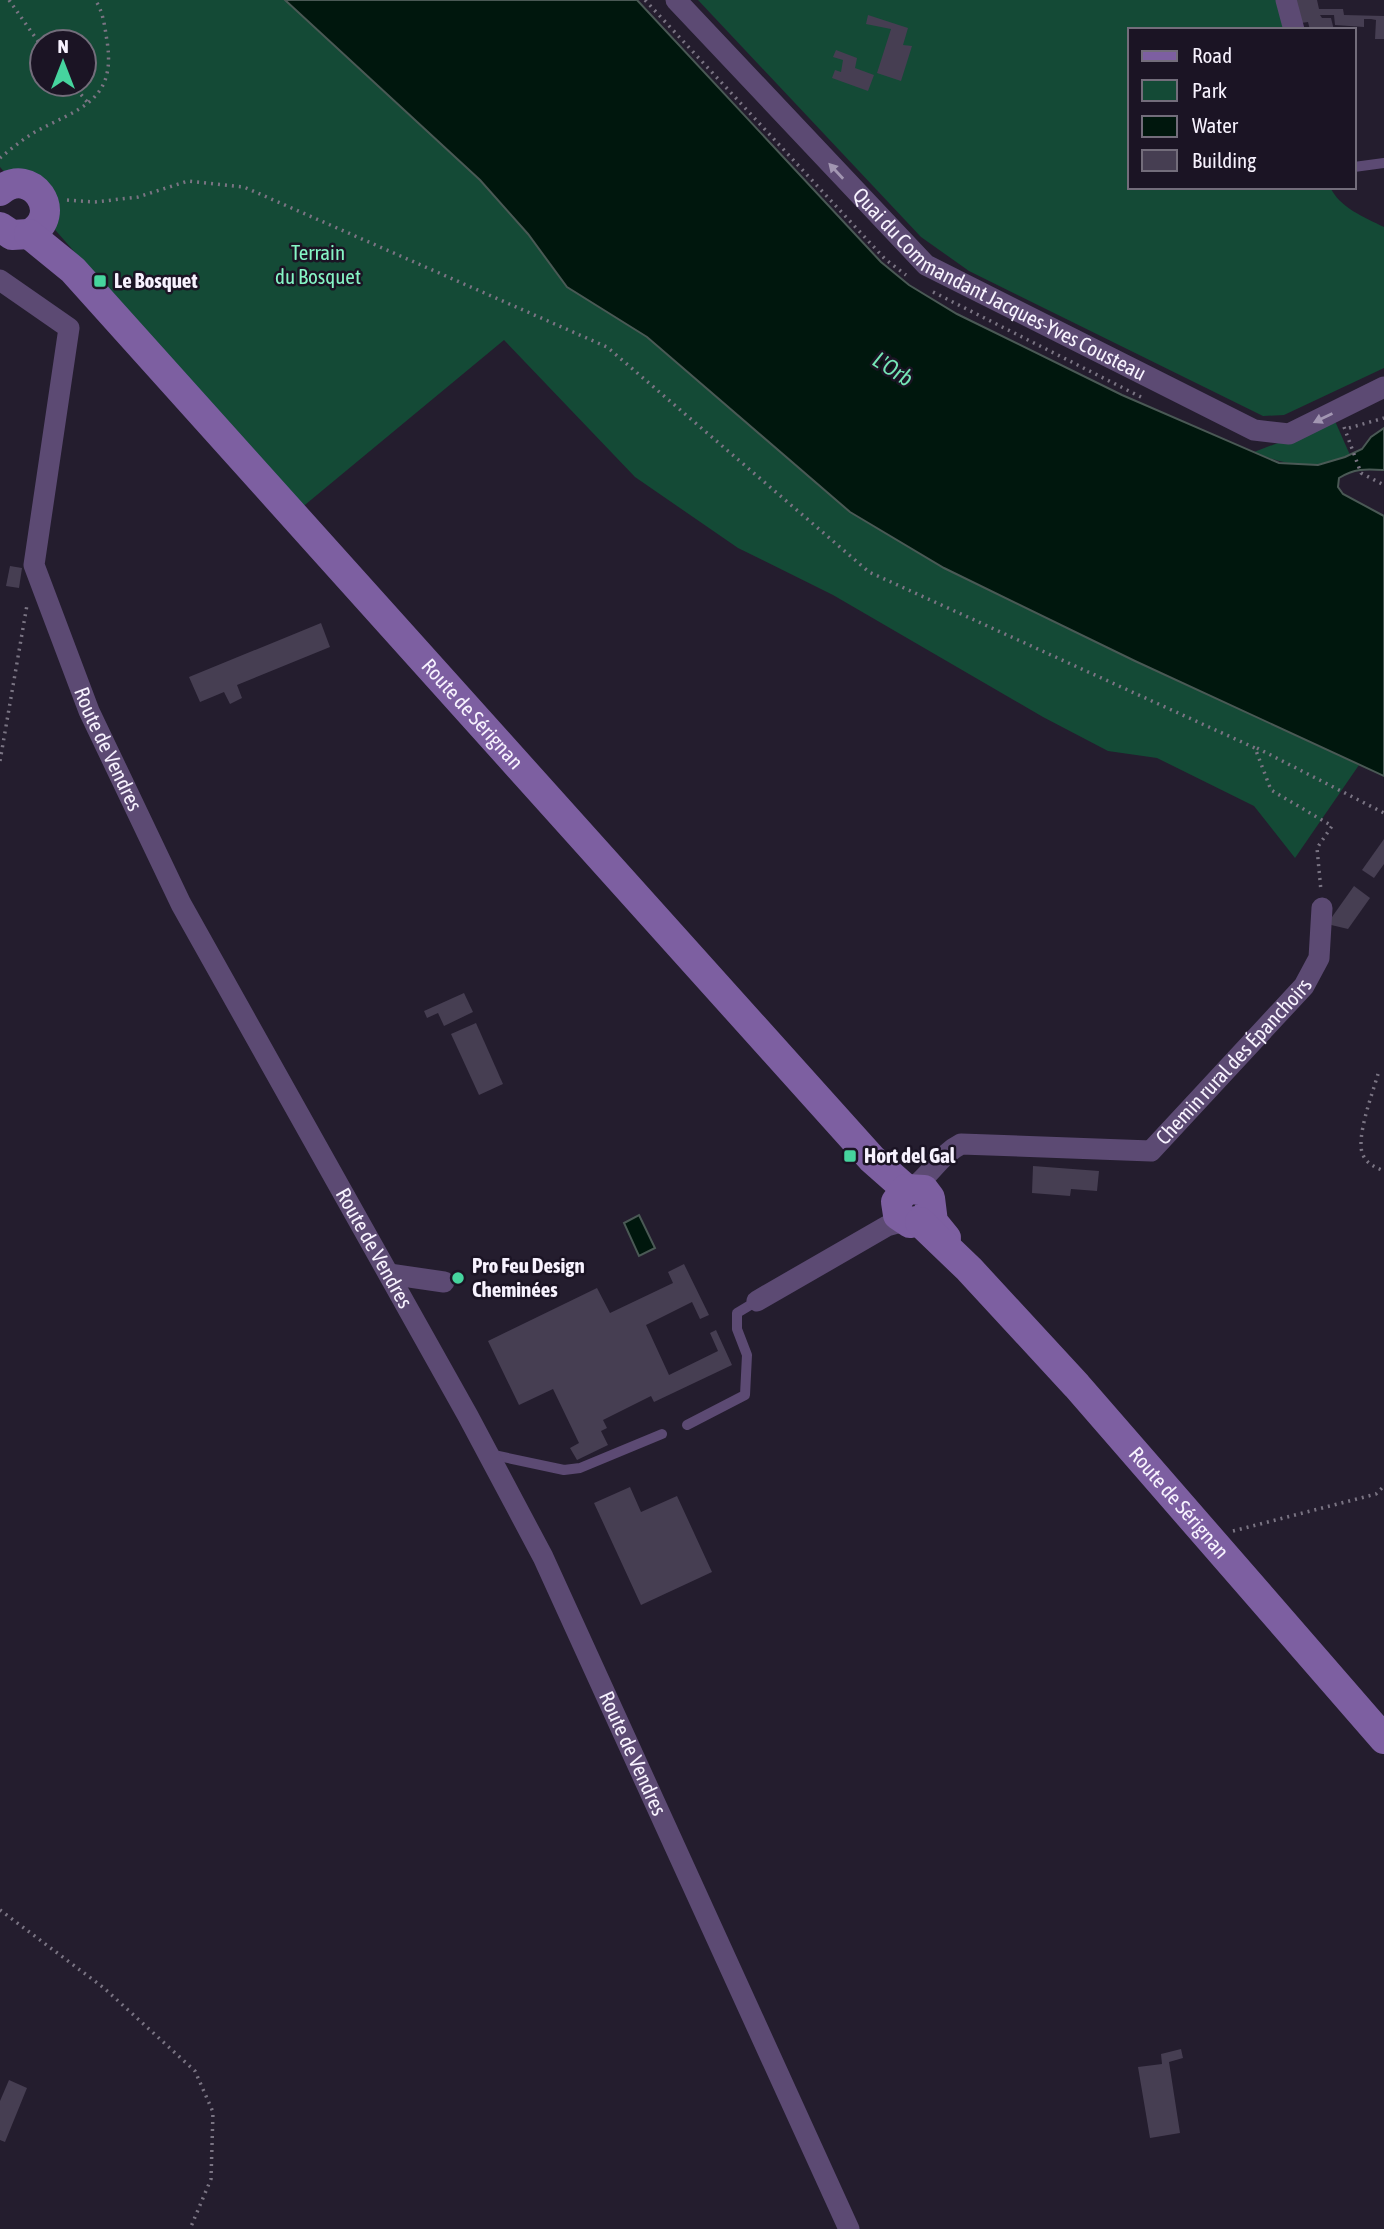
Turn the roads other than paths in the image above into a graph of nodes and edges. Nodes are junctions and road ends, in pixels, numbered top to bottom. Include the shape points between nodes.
1 (676, 0) edge
2 (1286, 0) edge
3 (1293, 28) edge
4 (1384, 163) edge
5 (1356, 167) edge
6 (2, 178) edge
7 (20, 224) edge
8 (0, 280) edge
9 (1384, 387) edge
10 (1322, 908) road end
11 (912, 1203) junction
12 (389, 1274) junction
13 (444, 1282) dead end
14 (757, 1301) joint
15 (687, 1425) dead end
16 (662, 1434) dead end
17 (489, 1454) junction
18 (1384, 1739) edge
19 (849, 2229) edge

9 -> 1 street, Quai du Commandant Jacques-Yves Cousteau via 1289,434 1254,430 926,265
2 - 3 street
4 - 5 lane
6 - 7 main road via 33,186
7 - 11 main road, Route de Sérignan via 73,270
8 - 12 street, Route de Vendres via 69,328 34,565 89,711 181,904
10 - 11 street, Chemin rural des Épanchoirs via 1319,958 1304,986 1151,1151 961,1144 950,1149
11 - 14 street, Chemin rural des Épanchoirs
11 - 18 main road, Route de Sérignan via 1210,1536
12 - 13 street
12 - 17 street, Route de Vendres
14 - 15 lane via 737,1313 737,1329 747,1355 745,1395
16 - 17 lane via 580,1468 564,1470
17 - 19 street, Route de Vendres via 543,1558

